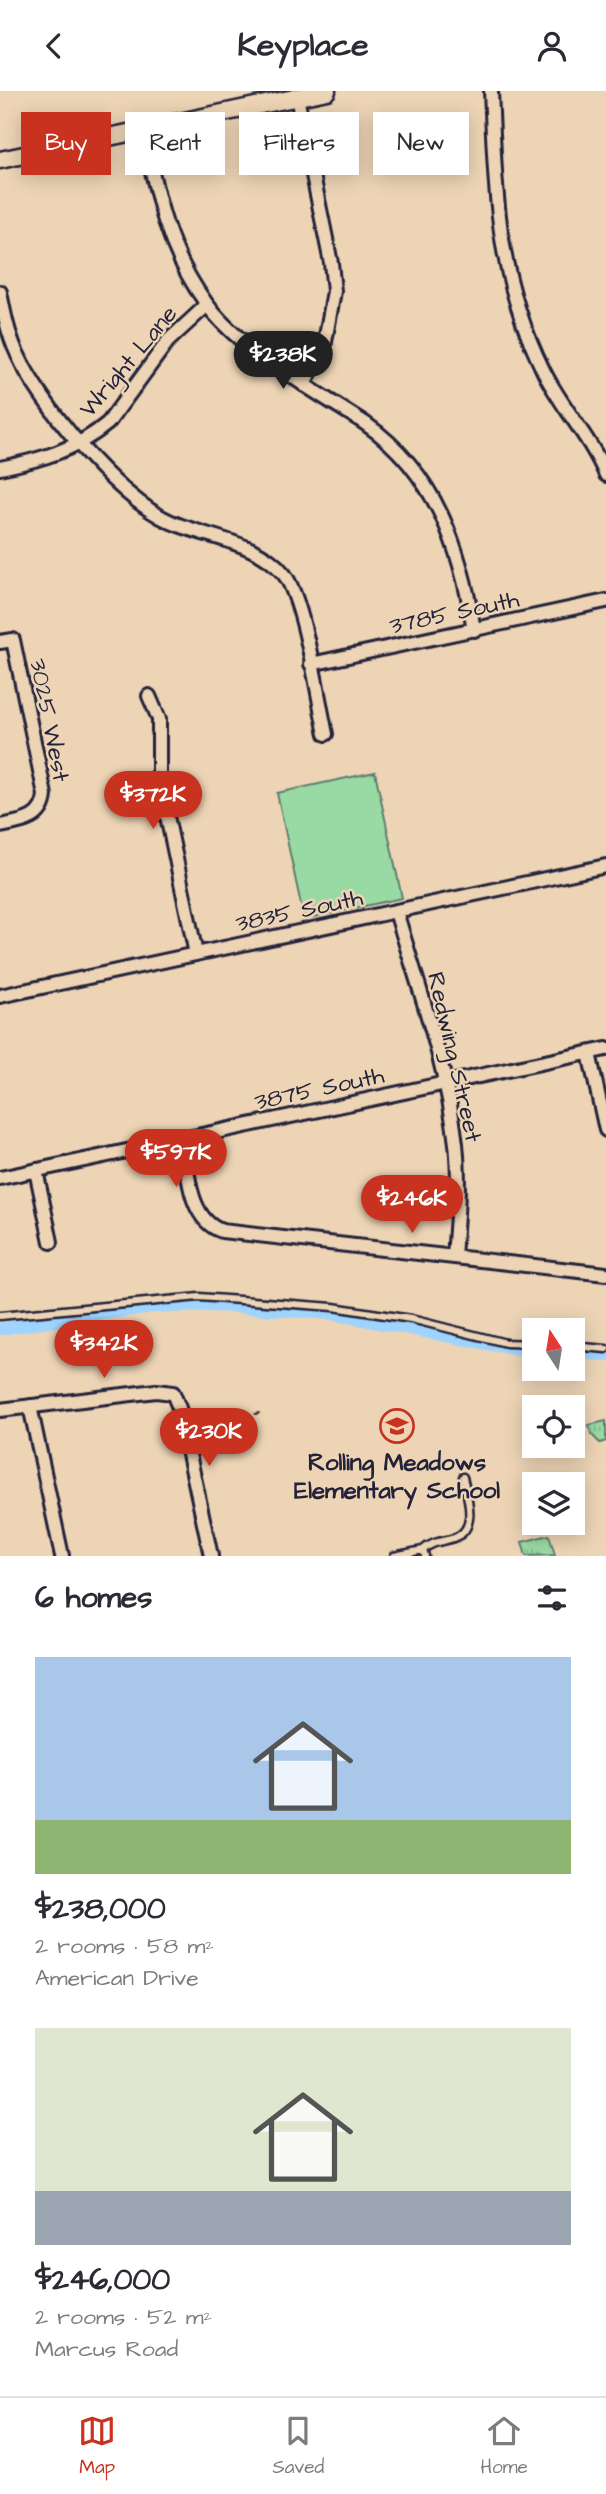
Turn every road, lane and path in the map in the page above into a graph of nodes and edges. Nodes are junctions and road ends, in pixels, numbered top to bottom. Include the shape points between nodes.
1 (327, 91) edge
2 (491, 91) edge
3 (296, 97) junction
4 (225, 112) edge
5 (125, 134) edge
6 (0, 160) edge
7 (154, 175) edge
8 (0, 292) edge
9 (206, 305) junction
10 (304, 385) junction
11 (80, 444) junction
12 (0, 468) edge
13 (606, 475) edge
14 (606, 601) edge
15 (474, 629) junction
16 (6, 641) edge
17 (311, 664) junction
18 (149, 696) dead end
19 (326, 734) dead end
20 (0, 826) edge
21 (606, 866) edge
22 (396, 911) junction
23 (196, 954) junction
24 (0, 996) edge
25 (606, 1049) edge
26 (589, 1053) junction
27 (445, 1083) junction
28 (606, 1130) edge
29 (182, 1139) junction
30 (36, 1170) junction
31 (0, 1178) edge
32 (51, 1242) dead end
33 (454, 1257) junction
34 (606, 1274) edge
35 (0, 1316) edge
36 (522, 1343) edge
37 (585, 1347) edge
38 (606, 1349) edge
39 (30, 1406) junction
40 (0, 1410) edge
41 (261, 1413) dead end
42 (195, 1427) dead end
43 (463, 1477) dead end
44 (424, 1553) edge
45 (62, 1556) edge
46 (211, 1556) edge
47 (394, 1556) edge

1 - 3 street
2 - 13 street via 498,223 517,311 544,373
3 - 4 street
3 - 10 street via 334,292 325,342
5 - 6 street
7 - 9 street via 170,241
8 - 11 street via 18,356
9 - 10 street via 250,348
9 - 11 street, Wright Lane via 168,341 107,423
10 - 15 street via 384,439 431,493 458,551
11 - 12 street, Wright Lane
11 - 17 street via 144,507 272,563 293,588
14 - 15 street, 3785 South
15 - 17 street, 3785 South
16 - 20 street, 3025 West via 44,789 42,808 31,819
17 - 19 street
18 - 23 street via 159,719 159,778
21 - 22 street, 3835 South
22 - 23 street, 3835 South
22 - 27 street, Redwing Street
23 - 24 street, 3835 South
25 - 26 street, 3875 South
26 - 27 street, 3875 South
26 - 28 street
27 - 29 street, 3875 South
27 - 33 street, Redwing Street via 458,1166
29 - 30 street, 3875 South
29 - 33 street via 197,1207 205,1222 216,1229
30 - 31 street, 3875 South
30 - 32 street
33 - 34 street
35 - 36 lane via 199,1297 333,1307
37 - 38 lane
39 - 40 street
39 - 45 street
39 - 46 street via 156,1391 173,1393
41 - 42 path
43 - 44 lane via 470,1512 467,1525 457,1537 430,1543
44 - 47 lane

